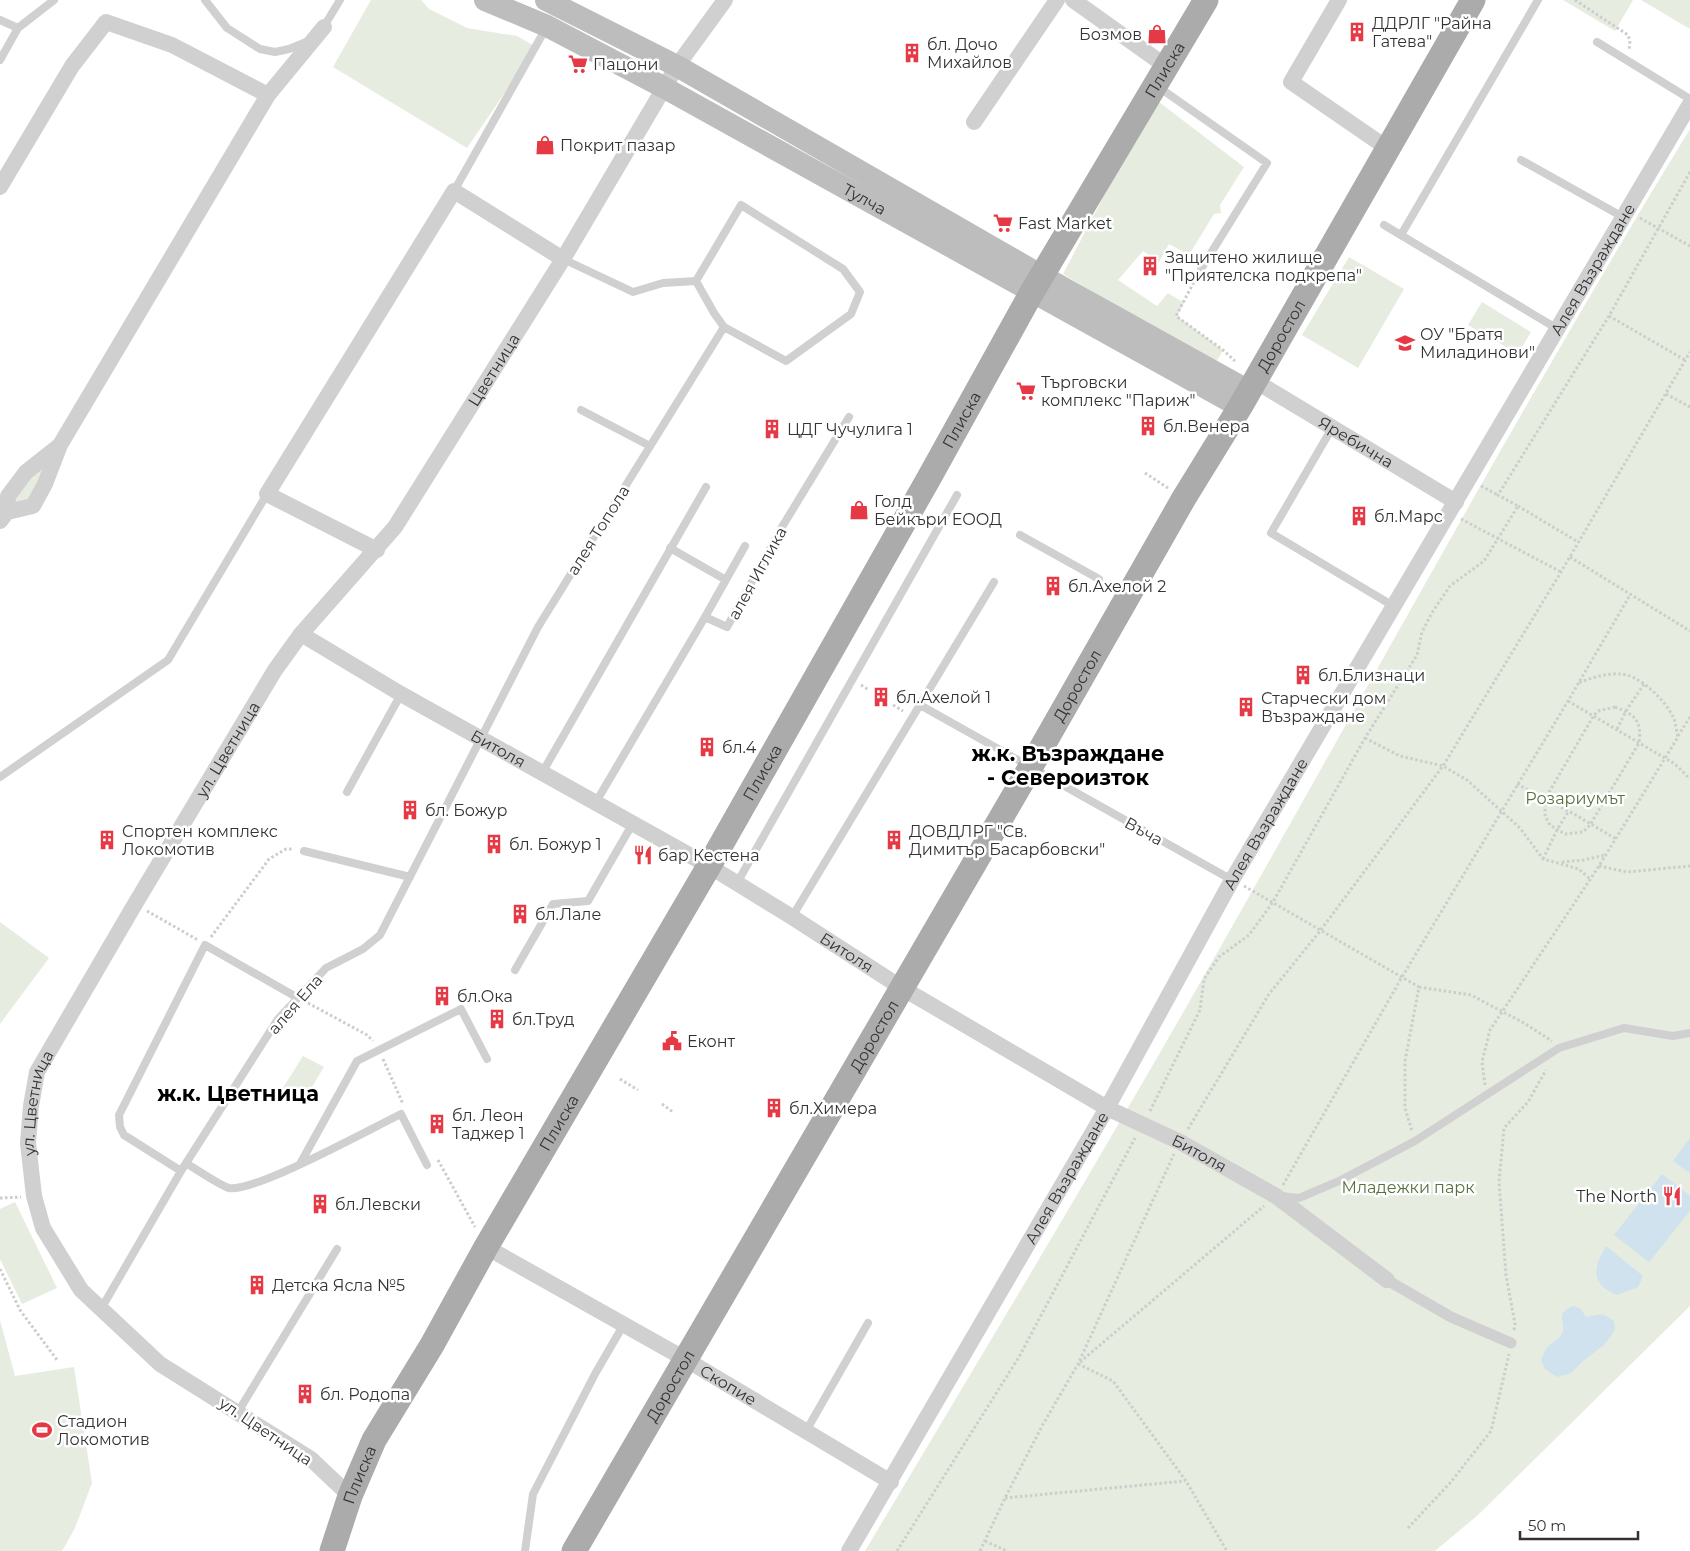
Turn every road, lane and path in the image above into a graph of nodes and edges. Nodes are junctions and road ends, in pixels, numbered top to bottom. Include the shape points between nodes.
1 (54, 0) edge
2 (205, 0) edge
3 (340, 0) edge
4 (484, 0) edge
5 (546, 0) edge
6 (725, 0) edge
7 (1057, 0) edge
8 (1073, 0) edge
9 (1206, 0) edge
10 (1339, 0) edge
11 (1473, 0) edge
12 (1538, 0) edge
13 (1575, 0) edge
14 (0, 20) edge
15 (547, 26) junction
16 (324, 27) junction
17 (18, 28) junction
18 (1597, 42) dead end
19 (1626, 59) junction
20 (0, 60) edge
21 (676, 66) junction
22 (1161, 76) junction
23 (663, 87) junction
24 (268, 95) junction
25 (1690, 99) edge
26 (1690, 104) edge
27 (974, 122) dead end
28 (1387, 148) junction
29 (1521, 160) dead end
30 (1690, 172) edge
31 (0, 187) edge
32 (454, 191) junction
33 (1625, 214) junction
34 (1384, 225) dead end
35 (1658, 228) junction
36 (1401, 235) junction
37 (1690, 246) edge
38 (563, 259) junction
39 (1201, 268) joint
40 (696, 281) junction
41 (1037, 284) junction
42 (1609, 316) junction
43 (724, 327) junction
44 (1556, 328) junction
45 (1690, 352) edge
46 (1685, 360) junction
47 (1248, 393) junction
48 (1666, 394) junction
49 (1690, 407) edge
50 (581, 410) dead end
51 (849, 417) dead end
52 (1332, 428) junction
53 (60, 445) junction
54 (650, 446) junction
55 (1145, 473) dead end
56 (706, 487) dead end
57 (267, 494) junction
58 (957, 495) dead end
59 (1184, 498) junction
60 (1518, 506) junction
61 (1453, 507) junction
62 (4, 517) edge
63 (1020, 535) dead end
64 (1498, 540) junction
65 (1578, 542) junction
66 (745, 546) dead end
67 (670, 548) junction
68 (376, 550) junction
69 (1570, 557) junction
70 (1561, 572) junction
71 (1099, 579) dead end
72 (726, 580) junction
73 (994, 582) dead end
74 (1630, 595) junction
75 (1395, 606) junction
76 (705, 617) junction
77 (1690, 631) edge
78 (301, 634) junction
79 (1578, 684) junction
80 (1644, 684) junction
81 (401, 694) junction
82 (1568, 701) junction
83 (920, 705) junction
84 (1626, 711) junction
85 (1594, 715) junction
86 (1690, 717) edge
87 (1617, 729) junction
88 (1678, 737) junction
89 (1365, 738) junction
90 (482, 739) junction
91 (1639, 743) junction
92 (1665, 758) junction
93 (1442, 766) junction
94 (1030, 768) junction
95 (542, 773) junction
96 (0, 777) edge
97 (1690, 779) edge
98 (1517, 784) junction
99 (347, 792) dead end
100 (1545, 799) junction
101 (596, 802) junction
102 (1501, 810) junction
103 (1568, 812) junction
104 (633, 823) junction
105 (1590, 824) junction
106 (1557, 830) junction
107 (1616, 839) junction
108 (304, 850) joint
109 (1606, 855) junction
110 (1543, 859) junction
111 (1559, 862) junction
112 (709, 866) junction
113 (1599, 866) junction
114 (1690, 866) edge
115 (410, 877) junction
116 (1590, 879) junction
117 (1232, 880) junction
118 (737, 883) junction
119 (1273, 902) junction
120 (135, 904) junction
121 (792, 916) junction
122 (1320, 931) junction
123 (205, 945) junction
124 (515, 970) dead end
125 (1402, 976) junction
126 (1419, 987) junction
127 (902, 988) junction
128 (298, 998) junction
129 (1503, 1011) junction
130 (1690, 1033) edge
131 (1559, 1048) junction
132 (487, 1059) dead end
133 (620, 1079) dead end
134 (638, 1090) dead end
135 (1486, 1096) junction
136 (662, 1104) dead end
137 (1107, 1108) junction
138 (673, 1112) dead end
139 (1142, 1124) junction
140 (1415, 1141) junction
141 (1180, 1142) junction
142 (186, 1163) junction
143 (300, 1164) junction
144 (427, 1164) dead end
145 (181, 1171) junction
146 (1276, 1196) junction
147 (486, 1247) junction
148 (337, 1249) dead end
149 (0, 1269) edge
150 (1387, 1280) joint
151 (101, 1309) junction
152 (868, 1323) dead end
153 (624, 1324) junction
154 (1511, 1343) junction
155 (685, 1359) junction
156 (57, 1360) dead end
157 (1078, 1364) junction
158 (238, 1412) junction
159 (806, 1430) junction
160 (1186, 1481) junction
161 (891, 1482) junction
162 (350, 1496) junction
163 (1005, 1498) junction
164 (1408, 1528) dead end
165 (985, 1541) junction
166 (332, 1551) edge
167 (525, 1551) edge
168 (574, 1551) edge
169 (849, 1551) edge
170 (897, 1551) edge
171 (980, 1551) edge
172 (1008, 1551) edge
173 (1227, 1551) edge

1 - 17 lane
2 - 16 lane via 227,28 260,49 275,52 289,49 304,43
3 - 16 lane
4 - 15 main road, Тулча
5 - 21 main road, Тулча
6 - 21 street, Цветница
7 - 27 street
8 - 22 street
9 - 22 main road, Плиска
10 - 28 street via 1291,82
11 - 28 main road, Доростол
12 - 36 lane
13 - 19 path via 1628,35 1630,49
14 - 17 lane
15 - 23 main road, Тулча
15 - 32 lane
16 - 24 street
17 - 20 lane
18 - 19 lane
19 - 25 lane
21 - 23 street, Цветница
21 - 41 main road, Тулча
22 - 39 lane via 1267,163
22 - 41 main road, Плиска
23 - 38 street, Цветница
23 - 41 main road, Тулча
24 - 31 street via 172,45 106,22 72,66
24 - 53 street
26 - 33 street, Алея Възраждане
28 - 47 main road, Доростол
29 - 33 lane
30 - 35 path
32 - 38 street
32 - 57 street
33 - 35 path
33 - 44 street, Алея Възраждане
34 - 36 lane
35 - 37 path
35 - 42 path
36 - 44 lane
38 - 40 lane via 633,292 663,283
38 - 68 street, Цветница via 395,527
39 - 47 path via 1176,316 1223,350
40 - 43 lane
40 - 43 lane via 741,205 843,269 860,292 851,314 786,361
41 - 47 main road, Тулча
41 - 112 main road, Плиска
42 - 46 path
42 - 60 path via 1498,495
43 - 54 lane, алея Топола
44 - 61 street, Алея Възраждане
45 - 46 path
46 - 48 path
47 - 52 street, Яребична
47 - 59 main road, Доростол
48 - 49 path
48 - 65 path
50 - 54 lane
51 - 76 lane, алея Иглика via 782,527 727,627
52 - 61 street, Яребична
52 - 75 lane via 1271,533
53 - 62 street via 26,472 8,496
53 - 62 street via 33,506
54 - 90 lane, алея Топола via 538,626
55 - 59 path
56 - 67 lane
57 - 68 street
57 - 96 lane via 168,660
58 - 118 lane
59 - 94 main road, Доростол
60 - 64 path
60 - 65 path
61 - 64 path
61 - 75 street, Алея Възраждане
63 - 71 lane
64 - 70 path
64 - 89 path via 1484,562 1450,586 1433,611 1422,632 1417,655
65 - 69 path
66 - 72 lane
67 - 72 lane
67 - 95 lane
68 - 78 street, Цветница
69 - 70 path
69 - 74 path
70 - 93 path
72 - 76 lane
73 - 83 lane
74 - 77 path
74 - 79 path
75 - 117 street, Алея Възраждане
76 - 101 lane, алея Иглика
78 - 81 street, Битоля
78 - 120 street, ул. Цветница via 274,670
79 - 80 path via 1592,678 1622,674
79 - 82 path
80 - 84 path
80 - 88 path via 1663,700 1674,718
81 - 90 street, Битоля
81 - 99 lane
82 - 85 path
82 - 98 path
83 - 94 lane, Въча
83 - 121 lane
84 - 85 path via 1606,708
84 - 87 path
84 - 91 path via 1639,723
85 - 87 path
85 - 100 path
86 - 88 path
87 - 91 path
88 - 92 path
89 - 93 path via 1400,756
89 - 119 path
90 - 95 street, Битоля
90 - 115 lane, алея Ела
91 - 92 path
91 - 105 path
92 - 97 path
92 - 107 path
93 - 102 path via 1467,780
93 - 122 path
94 - 117 lane, Въча
94 - 127 main road, Доростол
95 - 101 street, Битоля
98 - 100 path
98 - 102 path
100 - 103 path
100 - 106 path via 1545,816
101 - 104 street, Битоля
102 - 110 path via 1520,828
102 - 125 path
103 - 105 path
103 - 106 path
104 - 112 street, Битоля
104 - 124 lane via 588,901 553,904
105 - 106 path via 1583,832 1565,834
105 - 107 path
106 - 110 path
107 - 109 path
108 - 115 lane
108 - 123 path via 286,849 269,860
109 - 111 path
109 - 113 path
110 - 111 path
111 - 116 path via 1579,869
112 - 118 street, Битоля
112 - 147 main road, Плиска
113 - 114 path via 1627,872
113 - 116 path
115 - 128 lane, алея Ела via 380,936 363,949 326,968
116 - 129 path
117 - 119 path
117 - 137 street, Алея Възраждане
118 - 121 street, Битоля
119 - 122 path
119 - 139 path via 1249,935 1219,958 1204,979 1200,1010
120 - 123 path
120 - 151 street, ул. Цветница via 37,1072 31,1106 28,1143 34,1196 43,1228 81,1290
121 - 127 street, Битоля
122 - 125 path
122 - 141 path via 1269,994
123 - 128 lane
123 - 145 lane via 119,1115 124,1135
125 - 126 path
125 - 146 path
126 - 129 path via 1471,995
126 - 140 path via 1405,1062 1405,1108
127 - 137 street, Битоля
127 - 155 main road, Доростол
128 - 142 lane, алея Ела via 278,1020
129 - 131 path
129 - 135 path via 1490,1030 1482,1062
130 - 131 lane via 1673,1036 1624,1028
131 - 135 lane
131 - 154 path via 1528,1102 1504,1128 1499,1182 1506,1275 1515,1324
132 - 143 lane via 461,1009 357,1061
133 - 134 path
135 - 140 lane
136 - 138 path
137 - 139 street, Битоля
137 - 161 street, Алея Възраждане
139 - 141 street, Битоля
139 - 170 path via 1019,1357
140 - 146 lane via 1299,1198
141 - 146 street, Битоля
141 - 157 path
142 - 143 lane via 229,1188 253,1185
142 - 145 lane, алея Ела
143 - 144 lane via 401,1114
145 - 151 lane, алея Ела
146 - 150 street, Битоля
146 - 157 path
147 - 153 street, Скопие
147 - 162 main road, Плиска via 374,1440
148 - 158 lane
149 - 156 path via 20,1310
150 - 154 street via 1451,1317
151 - 158 street, ул. Цветница via 160,1364
152 - 159 lane
153 - 155 street, Скопие
153 - 167 lane via 533,1494
154 - 164 path via 1491,1431 1450,1483
155 - 159 street, Скопие
155 - 168 main road, Доростол
157 - 160 path via 1113,1381
157 - 163 path
158 - 162 street, ул. Цветница via 311,1460
159 - 161 street, Скопие
160 - 163 path
160 - 173 path
161 - 169 street, Алея Възраждане
162 - 166 main road, Плиска
163 - 165 path
165 - 171 path
165 - 172 path

